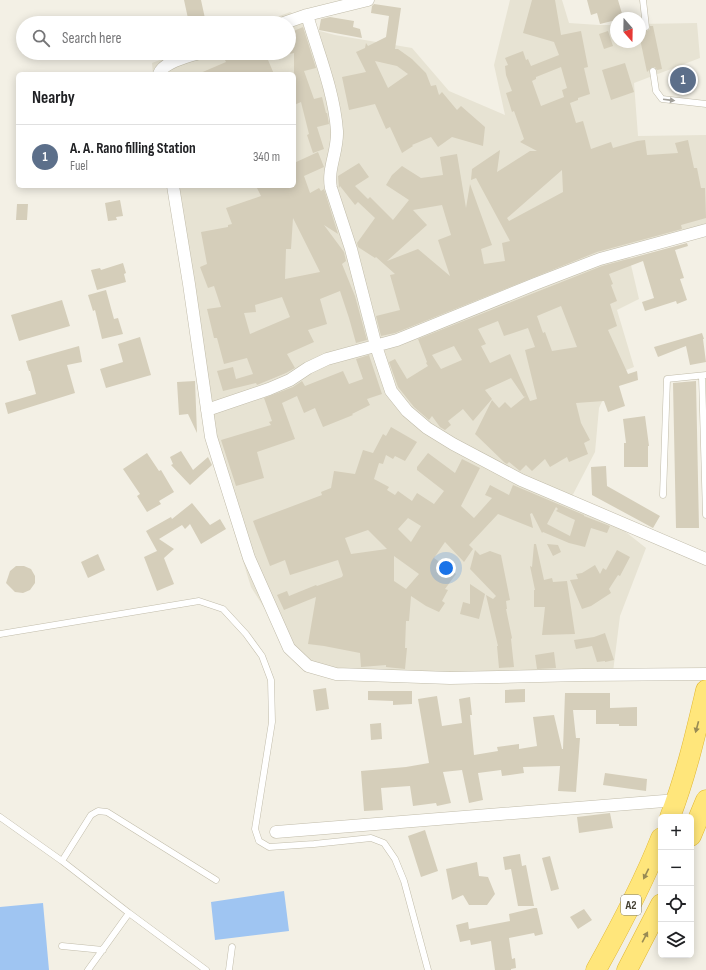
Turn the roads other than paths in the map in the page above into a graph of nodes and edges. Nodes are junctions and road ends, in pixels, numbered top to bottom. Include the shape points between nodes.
1 (368, 0) edge
2 (643, 0) edge
3 (644, 12) edge
4 (307, 15) junction
5 (296, 19) edge
6 (180, 60) edge
7 (653, 71) dead end
8 (160, 72) edge
9 (706, 104) edge
10 (173, 188) edge
11 (706, 230) edge
12 (376, 346) junction
13 (704, 375) edge
14 (207, 410) junction
15 (663, 495) dead end
16 (706, 515) edge
17 (706, 559) edge
18 (0, 634) edge
19 (706, 674) edge
20 (706, 690) edge
21 (706, 800) edge
22 (673, 809) edge
23 (0, 817) edge
24 (694, 829) edge
25 (276, 832) dead end
26 (658, 846) edge
27 (62, 860) junction
28 (216, 880) dead end
29 (658, 910) edge
30 (129, 913) junction
31 (62, 946) dead end
32 (232, 947) dead end
33 (103, 950) junction
34 (198, 968) edge
35 (88, 970) edge
36 (206, 970) edge
37 (229, 970) edge
38 (428, 970) edge
39 (596, 970) edge
40 (627, 970) edge

1 - 4 street
2 - 3 lane
4 - 5 street
4 - 12 street via 332,96 336,124 336,146 329,178 331,188 351,249
6 - 8 street via 166,65
7 -> 9 lane via 656,91 662,100
10 - 14 street
11 - 12 street via 600,259 397,340
12 - 14 street via 327,359 269,389
12 - 17 street via 392,391 407,411 427,428 521,480
13 - 15 lane via 667,379
13 - 16 lane
14 - 19 street via 211,437 249,558 289,648 308,666 336,674 450,678
18 - 38 lane via 199,602 223,609 262,656 271,680 272,722 255,829 259,841 269,847 371,838 384,843 395,859 404,881
20 -> 22 highway
21 - 24 highway
22 - 25 street
23 - 27 lane
26 -> 39 highway, A2 via 624,919
27 - 28 lane via 91,815 98,811 107,812
27 - 30 lane
40 -> 29 highway, A2
30 - 33 lane
30 - 34 lane
31 - 33 lane
32 - 37 lane
33 - 35 lane
34 - 36 lane

